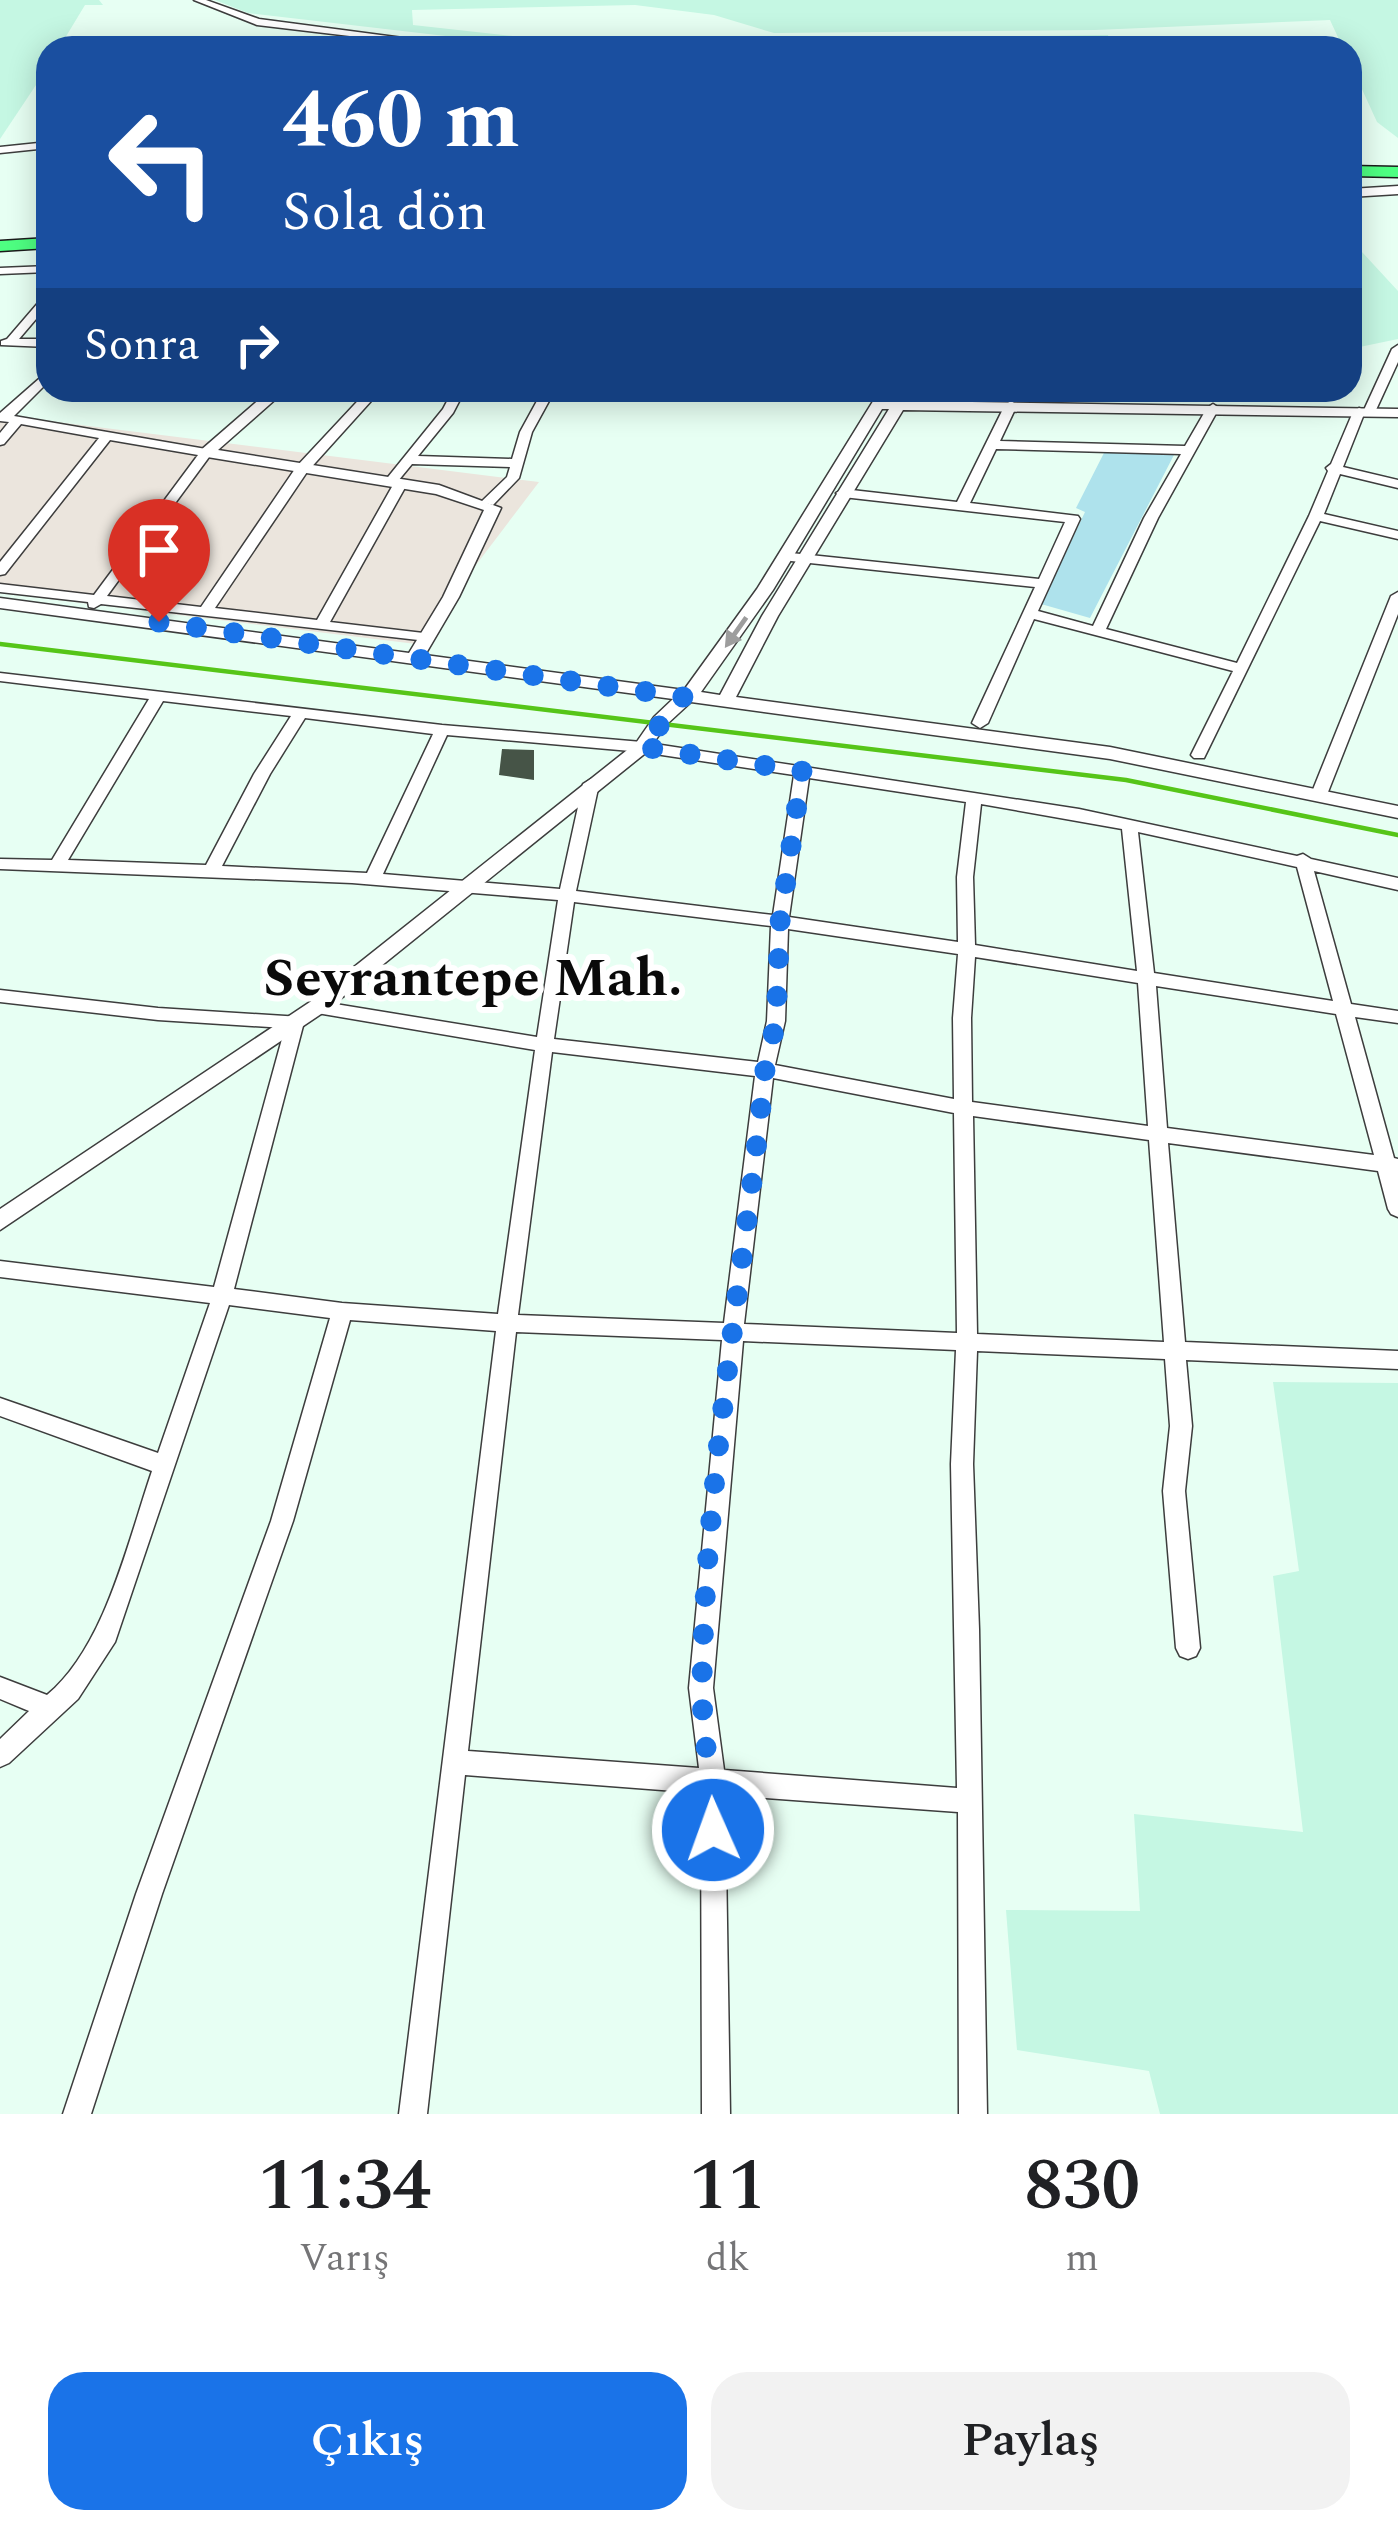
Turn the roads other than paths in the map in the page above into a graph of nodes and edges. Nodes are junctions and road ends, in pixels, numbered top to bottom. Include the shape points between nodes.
1 (198, 0) edge
2 (374, 36) edge
3 (36, 146) edge
4 (0, 150) edge
5 (1362, 167) edge
6 (1398, 168) edge
7 (1398, 194) edge
8 (1362, 196) edge
9 (36, 235) edge
10 (0, 237) edge
11 (36, 244) edge
12 (0, 246) edge
13 (36, 270) edge
14 (0, 272) edge
15 (36, 311) edge
16 (5, 343) edge
17 (36, 343) edge
18 (1398, 350) edge
19 (36, 388) edge
20 (266, 402) edge
21 (364, 402) edge
22 (451, 402) edge
23 (542, 402) edge
24 (879, 402) edge
25 (901, 402) edge
26 (971, 402) edge
27 (1011, 405) junction
28 (1213, 408) junction
29 (1364, 412) junction
30 (1397, 413) edge
31 (8, 419) edge
32 (107, 436) junction
33 (0, 441) edge
34 (992, 445) junction
35 (1190, 450) junction
36 (206, 453) junction
37 (410, 460) junction
38 (517, 463) junction
39 (1332, 468) junction
40 (302, 469) junction
41 (395, 483) junction
42 (1398, 484) edge
43 (843, 494) junction
44 (488, 502) junction
45 (962, 506) junction
46 (1316, 516) junction
47 (1398, 535) edge
48 (795, 557) junction
49 (0, 571) edge
50 (1042, 584) junction
51 (0, 588) edge
52 (1398, 596) edge
53 (0, 602) edge
54 (92, 606) junction
55 (205, 612) junction
56 (1028, 613) junction
57 (321, 625) junction
58 (1098, 632) junction
59 (1390, 632) edge
60 (427, 637) junction
61 (414, 659) junction
62 (1243, 669) junction
63 (0, 677) edge
64 (690, 692) junction
65 (159, 694) junction
66 (729, 697) junction
67 (301, 712) junction
68 (980, 723) junction
69 (442, 730) junction
70 (642, 747) junction
71 (1199, 755) junction
72 (802, 771) junction
73 (591, 784) junction
74 (1322, 787) junction
75 (974, 796) junction
76 (1398, 799) edge
77 (1398, 812) edge
78 (1129, 824) junction
79 (1303, 860) junction
80 (0, 864) edge
81 (57, 865) junction
82 (212, 870) junction
83 (372, 880) junction
84 (1398, 884) edge
85 (465, 885) junction
86 (567, 895) junction
87 (780, 922) junction
88 (968, 950) junction
89 (1146, 976) junction
90 (0, 995) edge
91 (317, 1007) junction
92 (1341, 1009) junction
93 (1398, 1017) edge
94 (296, 1022) junction
95 (546, 1044) junction
96 (765, 1070) junction
97 (963, 1108) junction
98 (1156, 1133) junction
99 (1391, 1165) edge
100 (1398, 1209) edge
101 (0, 1221) edge
102 (0, 1269) edge
103 (222, 1296) junction
104 (342, 1311) junction
105 (508, 1323) junction
106 (733, 1334) junction
107 (967, 1343) junction
108 (1176, 1351) junction
109 (1398, 1360) edge
110 (0, 1407) edge
111 (166, 1466) junction
112 (1189, 1648) dead end
113 (0, 1688) edge
114 (50, 1708) junction
115 (0, 1755) edge
116 (456, 1762) junction
117 (713, 1782) junction
118 (969, 1801) junction
119 (77, 2114) edge
120 (413, 2114) edge
121 (716, 2114) edge
122 (973, 2114) edge

1 - 2 street via 257,22
3 - 4 street
5 - 6 highway
7 - 8 street
9 - 10 highway
11 - 12 highway
13 - 14 street
15 - 16 street
16 - 17 street
18 - 29 street
19 - 31 street
20 - 36 street
21 - 40 street
22 - 37 street
23 - 38 street
24 - 48 street
25 - 43 street
26 - 27 street
27 - 28 street
27 - 34 street
28 - 29 street
28 - 35 street
29 - 30 street
29 - 39 street
31 - 32 street
31 - 33 street
32 - 36 street
32 - 49 street
34 - 35 street
34 - 45 street
35 - 58 street
36 - 40 street
36 - 54 street
37 - 38 street
37 - 41 street
38 - 44 street via 510,484
39 - 42 street
39 - 46 street
40 - 41 street
40 - 55 street
41 - 44 street
41 - 57 street
43 - 45 street
43 - 48 street
44 - 60 street via 491,513
45 - 50 street via 1073,520
46 - 47 street
46 - 62 street
48 - 50 street
48 -> 64 street
48 - 66 street
50 - 56 street
51 - 54 street
52 - 59 street
53 - 54 street
54 - 55 street
54 - 61 street
55 - 57 street
56 - 58 street
56 - 68 street
57 - 60 street
58 - 62 street
59 - 74 street
60 - 61 street
61 - 64 street
62 - 71 street
63 - 65 street
64 - 66 street
64 - 70 street
65 - 67 street
65 - 81 street
66 - 68 street
66 - 74 street
67 - 69 street
67 - 82 street
68 - 71 street
69 - 70 street
69 - 83 street
70 - 72 street
70 - 73 street
71 - 74 street
72 - 75 street
72 - 87 street
73 - 85 street
73 - 86 street
74 - 76 street
74 - 77 street
75 - 78 street
75 - 88 street
78 - 79 street
78 - 89 street
79 - 84 street
79 - 92 street
80 - 81 street
81 - 82 street
82 - 83 street
83 - 85 street
85 - 86 street
85 - 91 street
86 - 87 street
86 - 95 street
87 - 88 street
87 - 96 street via 776,1022
88 - 89 street
88 - 97 street
89 - 92 street
89 - 98 street
90 - 94 street
91 - 94 street
91 - 95 street
92 - 93 street
92 - 99 street
94 - 101 street
94 - 103 street
95 - 96 street
95 - 105 street
96 - 97 street
96 - 106 street
97 - 98 street
97 - 107 street
98 - 99 street
98 - 108 street
99 - 100 street
102 - 103 street
103 - 104 street
103 - 111 street
104 - 105 street
104 - 119 street via 260,1597
105 - 106 street
105 - 116 street
106 - 107 street
106 - 117 street via 701,1688
107 - 108 street
107 - 118 street
108 - 109 street
108 - 112 street via 1181,1426 1174,1491
110 - 111 street
111 - 114 street via 107,1634
113 - 114 street
114 - 115 street
116 - 117 street
116 - 120 street
117 - 118 street
117 - 121 street
118 - 122 street

